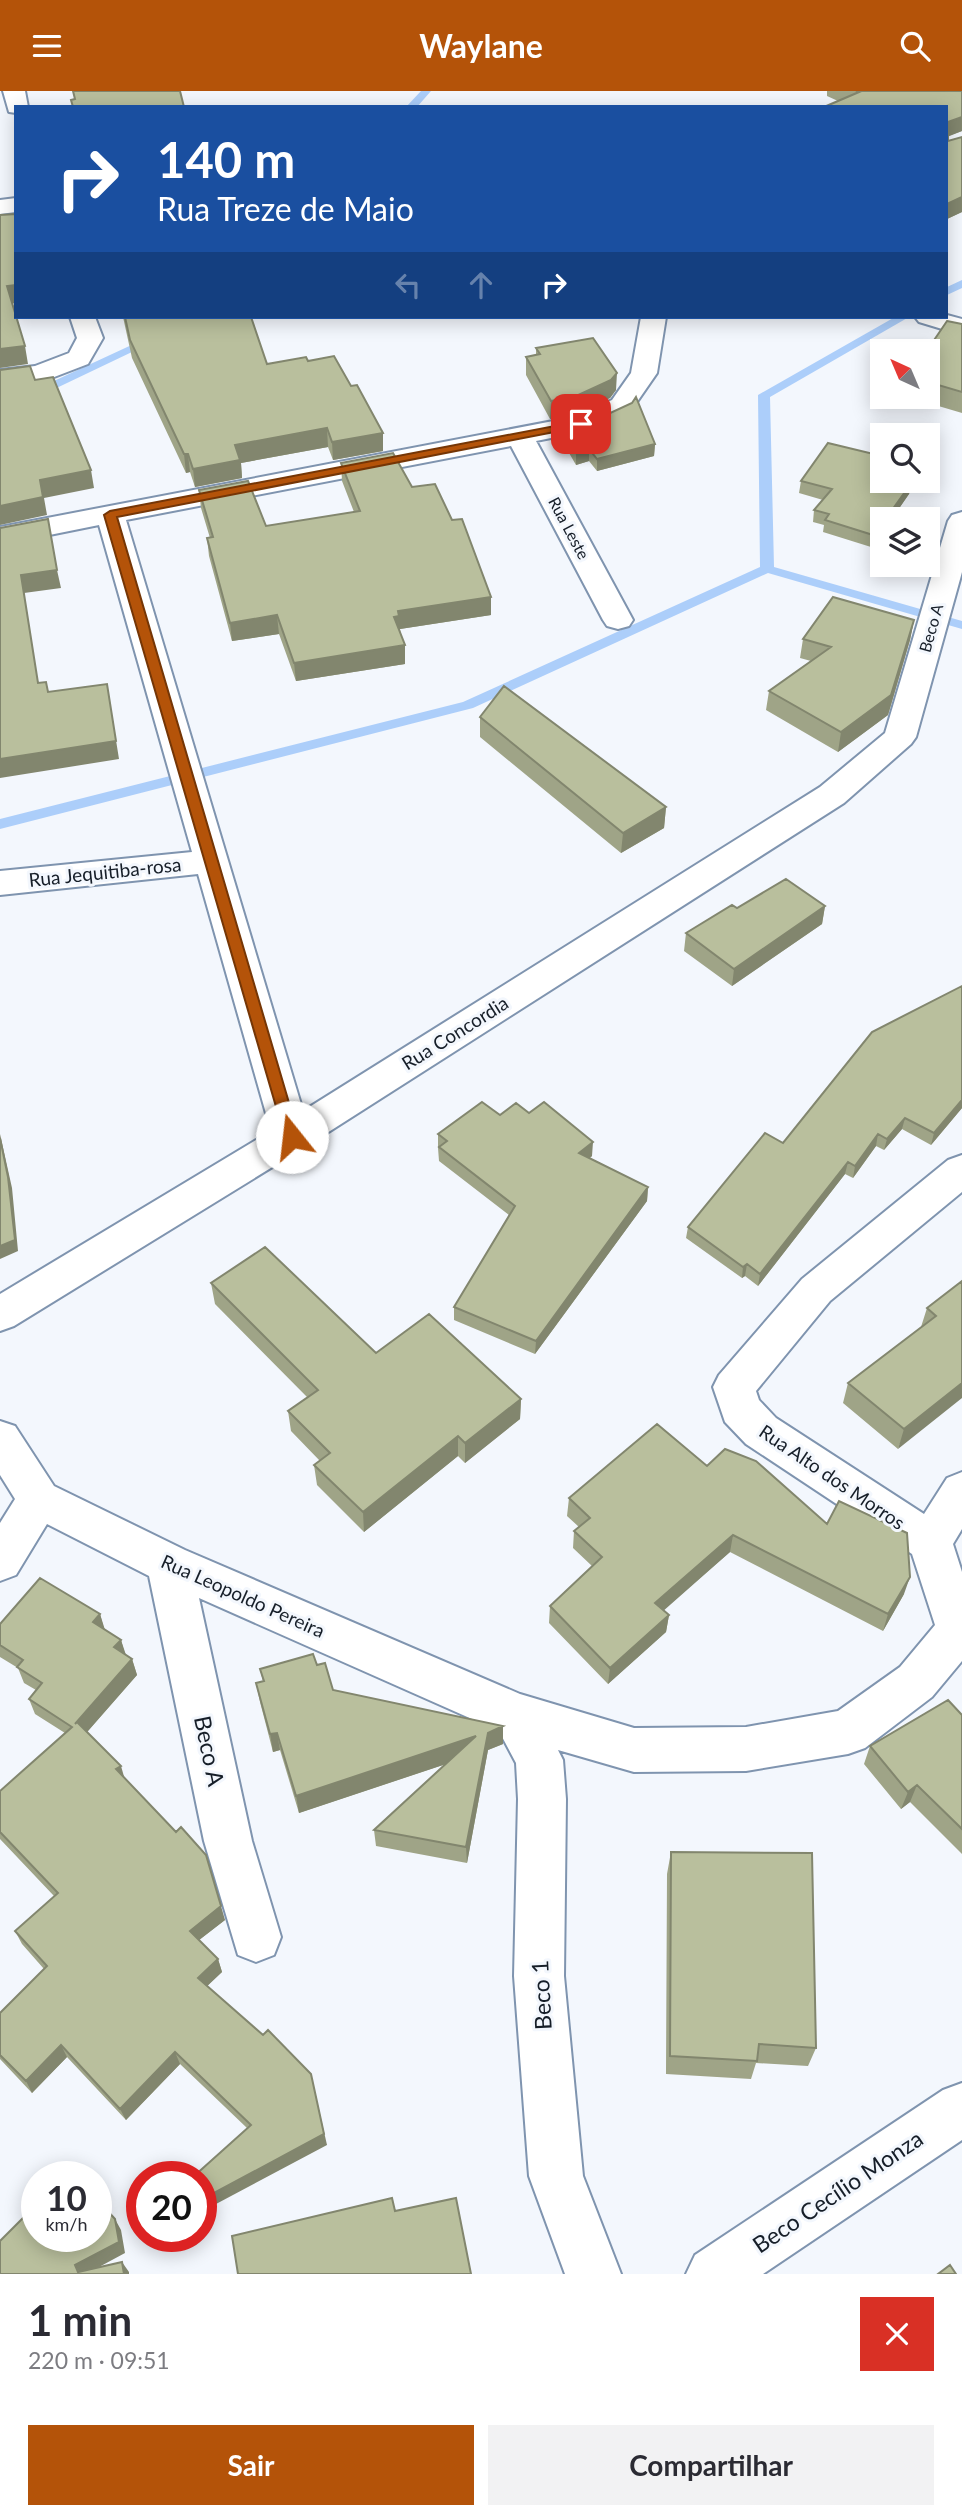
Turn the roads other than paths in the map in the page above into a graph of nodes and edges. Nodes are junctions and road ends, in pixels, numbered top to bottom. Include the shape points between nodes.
1 (83, 319) edge
2 (653, 319) edge
3 (935, 319) edge
4 (962, 327) edge
5 (0, 378) edge
6 (520, 436) junction
7 (110, 515) junction
8 (962, 521) edge
9 (0, 536) edge
10 (618, 620) dead end
11 (900, 737) joint
12 (211, 861) junction
13 (0, 883) edge
14 (292, 1137) junction
15 (962, 1170) edge
16 (0, 1314) edge
17 (0, 1439) edge
18 (962, 1491) edge
19 (39, 1499) junction
20 (930, 1542) junction
21 (0, 1562) edge
22 (169, 1564) junction
23 (515, 1715) junction
24 (256, 1937) dead end
25 (962, 2109) edge
26 (593, 2274) edge
27 (714, 2274) edge

1 - 5 street via 90,338 79,359 40,373
2 - 6 street via 644,373 621,406 581,424
3 - 4 street
6 - 7 street
6 - 10 street, Rua Leste
7 - 9 street
7 - 12 street
8 - 11 street, Beco A
11 - 14 street, Rua Concordia via 832,795
12 - 13 street, Rua Jequitiba-rosa
12 - 14 street
14 - 16 street, Rua Concordia
15 - 20 street, Rua Alto dos Morros via 816,1290 734,1387 740,1409 761,1431
17 - 19 street
18 - 20 street
19 - 21 street
19 - 22 street, Rua Leopoldo Pereira
20 - 23 street, Rua Leopoldo Pereira via 959,1630 916,1682 848,1732 746,1749 634,1750
22 - 23 street, Rua Leopoldo Pereira
22 - 24 street, Beco A via 228,1841
23 - 26 street, Beco 1 via 540,1760 539,1976 556,2176
25 - 27 street, Beco Cecílio Monza

